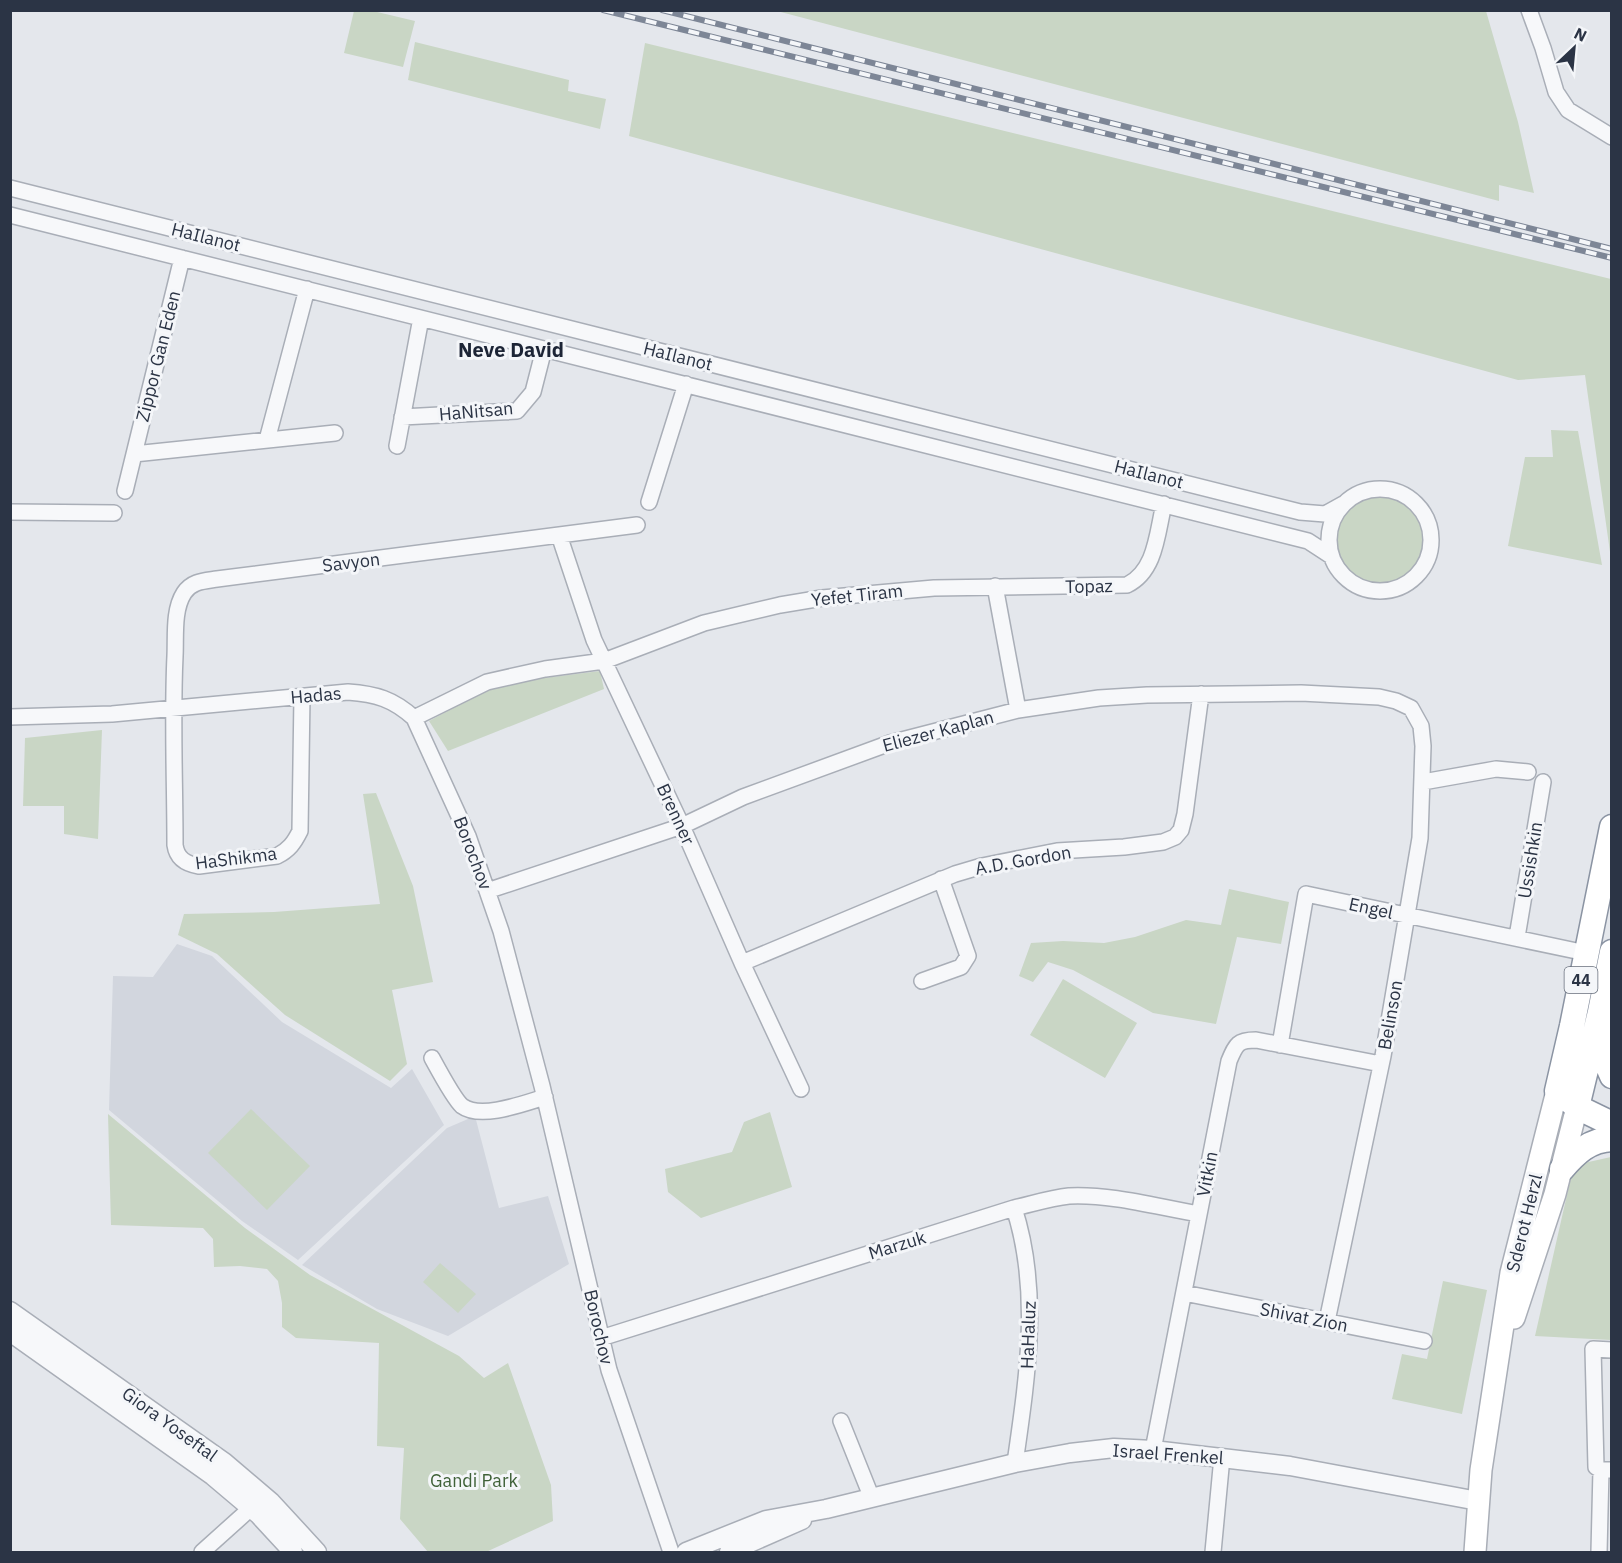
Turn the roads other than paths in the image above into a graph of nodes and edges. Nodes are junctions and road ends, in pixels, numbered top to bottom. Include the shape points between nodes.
1 (1529, 10) edge
2 (1611, 136) edge
3 (10, 188) edge
4 (10, 215) edge
5 (183, 258) junction
6 (307, 289) junction
7 (421, 318) junction
8 (544, 349) junction
9 (686, 384) junction
10 (402, 417) junction
11 (335, 433) dead end
12 (267, 440) junction
13 (397, 446) dead end
14 (134, 454) junction
15 (125, 491) dead end
16 (649, 501) dead end
17 (1164, 504) junction
18 (1343, 504) junction
19 (10, 512) edge
20 (114, 513) dead end
21 (637, 525) dead end
22 (559, 535) junction
23 (1331, 556) junction
24 (995, 586) junction
25 (604, 661) junction
26 (1201, 694) junction
27 (302, 696) junction
28 (173, 708) junction
29 (1411, 708) joint
30 (1018, 710) junction
31 (10, 717) edge
32 (414, 718) junction
33 (1528, 772) dead end
34 (1423, 782) junction
35 (1543, 782) dead end
36 (682, 826) junction
37 (1611, 827) edge
38 (941, 879) junction
39 (488, 891) junction
40 (1407, 915) junction
41 (1517, 937) junction
42 (1611, 952) edge
43 (1586, 953) junction
44 (742, 963) junction
45 (922, 981) dead end
46 (1600, 1012) junction
47 (1280, 1045) junction
48 (432, 1058) dead end
49 (1381, 1065) junction
50 (1611, 1076) edge
51 (801, 1089) dead end
52 (1557, 1091) junction
53 (545, 1097) junction
54 (1579, 1099) junction
55 (1611, 1106) edge
56 (1611, 1124) edge
57 (1611, 1139) edge
58 (1562, 1169) junction
59 (1014, 1208) junction
60 (1199, 1214) junction
61 (1184, 1293) junction
62 (10, 1311) edge
63 (1327, 1321) junction
64 (10, 1332) edge
65 (601, 1338) junction
66 (1424, 1341) dead end
67 (1611, 1350) edge
68 (1499, 1358) junction
69 (842, 1421) dead end
70 (1153, 1450) junction
71 (1222, 1457) junction
72 (1015, 1463) junction
73 (1603, 1469) edge
74 (871, 1496) junction
75 (1478, 1501) junction
76 (251, 1508) junction
77 (825, 1509) junction
78 (704, 1549) edge
79 (202, 1552) edge
80 (293, 1552) edge
81 (317, 1552) edge
82 (671, 1552) edge
83 (686, 1552) edge
84 (729, 1552) edge
85 (1213, 1552) edge
86 (1475, 1552) edge
87 (1599, 1552) edge

1 - 2 street via 1556,92 1568,110
3 - 18 street, HaIlanot via 1300,512 1325,514
4 - 5 street, HaIlanot
5 - 6 street, HaIlanot
5 - 14 street, Zippor Gan Eden
6 - 7 street, HaIlanot
6 - 12 street
7 - 8 street, HaIlanot
7 - 10 street
8 - 9 street, HaIlanot
8 - 10 street, HaNitsan via 533,392 517,411
9 - 16 street
9 - 17 street, HaIlanot
10 - 13 street
11 - 12 street
12 - 14 street
14 - 15 street, Zippor Gan Eden
17 - 23 street, HaIlanot via 1308,541
17 - 24 street, Topaz via 1151,557 1138,580 1127,585
18 - 23 street via 1333,519 1328,538
18 - 23 street via 1375,489 1393,490 1423,512 1430,528 1431,546 1417,576 1385,591 1353,584
19 - 20 street
21 - 22 street, Savyon
22 - 25 street, Brenner
22 - 28 street, Savyon via 192,585 179,603
24 - 25 street, Yefet Tiram via 879,592 780,605 704,623
24 - 30 street
25 - 32 street via 487,682
25 - 36 street, Brenner
26 - 29 street, Eliezer Kaplan via 1343,695 1396,701
26 - 30 street, Eliezer Kaplan via 1099,698
26 - 38 street, A.D. Gordon via 1185,813 1175,837 1124,847 1057,851 982,866
27 - 28 street, Hadas
27 - 28 street, HaShikma via 300,831 295,841 288,851 277,856 199,866 188,864 176,853
27 - 32 street, Hadas via 366,693 399,704
28 - 31 street, Hadas
29 - 34 street, Belinson via 1421,726
30 - 36 street, Eliezer Kaplan via 890,743 743,797
32 - 39 street, Borochov
33 - 34 street via 1496,769
34 - 40 street, Belinson via 1420,838
35 - 41 street, Ussishkin
36 - 39 street, Eliezer Kaplan
36 - 44 street, Brenner
37 - 43 highway, 44
38 - 44 street, A.D. Gordon
38 - 45 street via 969,956 961,967
39 - 53 street, Borochov
40 - 41 street, Engel
40 - 47 street, Engel via 1306,894
40 - 49 street, Belinson
41 - 43 street, Engel
42 - 46 highway, 44
43 - 52 highway, 44
44 - 51 street, Brenner
46 - 50 highway, 44 via 1605,1060
46 - 54 highway, 44
47 - 49 street, Vitkin
47 - 60 street, Vitkin via 1244,1040 1235,1046
48 - 53 street via 462,1106 491,1112
49 - 63 street, Belinson
52 - 54 highway
52 - 68 main road, Sderot Herzl via 1511,1273
53 - 65 street, Borochov
54 - 55 highway
54 - 56 highway
54 - 58 main road, Sderot Herzl
57 - 58 highway via 1590,1144
58 - 68 main road, Sderot Herzl
59 - 60 street, Marzuk via 1068,1196
59 - 65 street, Marzuk
59 - 72 street, HaHaluz via 1025,1252 1030,1306 1026,1390
60 - 61 street, Vitkin
61 - 63 street, Shivat Zion
61 - 70 street, Vitkin
62 - 81 street, Giora Yoseftal via 247,1481
63 - 66 street, Shivat Zion
64 - 76 street, Giora Yoseftal via 183,1454
65 - 82 street, Borochov
67 - 73 street via 1593,1349
68 - 75 main road, Sderot Herzl
69 - 74 street
70 - 71 street, Israel Frenkel
70 - 72 street, Israel Frenkel via 1114,1448
71 - 75 street, Israel Frenkel
71 - 85 street
72 - 74 street, Israel Frenkel
73 - 87 street
74 - 77 street, Israel Frenkel
75 - 86 main road, Sderot Herzl
76 - 79 street
76 - 80 street, Giora Yoseftal
77 - 78 street, Israel Frenkel via 766,1520
77 - 84 street, Israel Frenkel
78 - 83 street, Israel Frenkel

